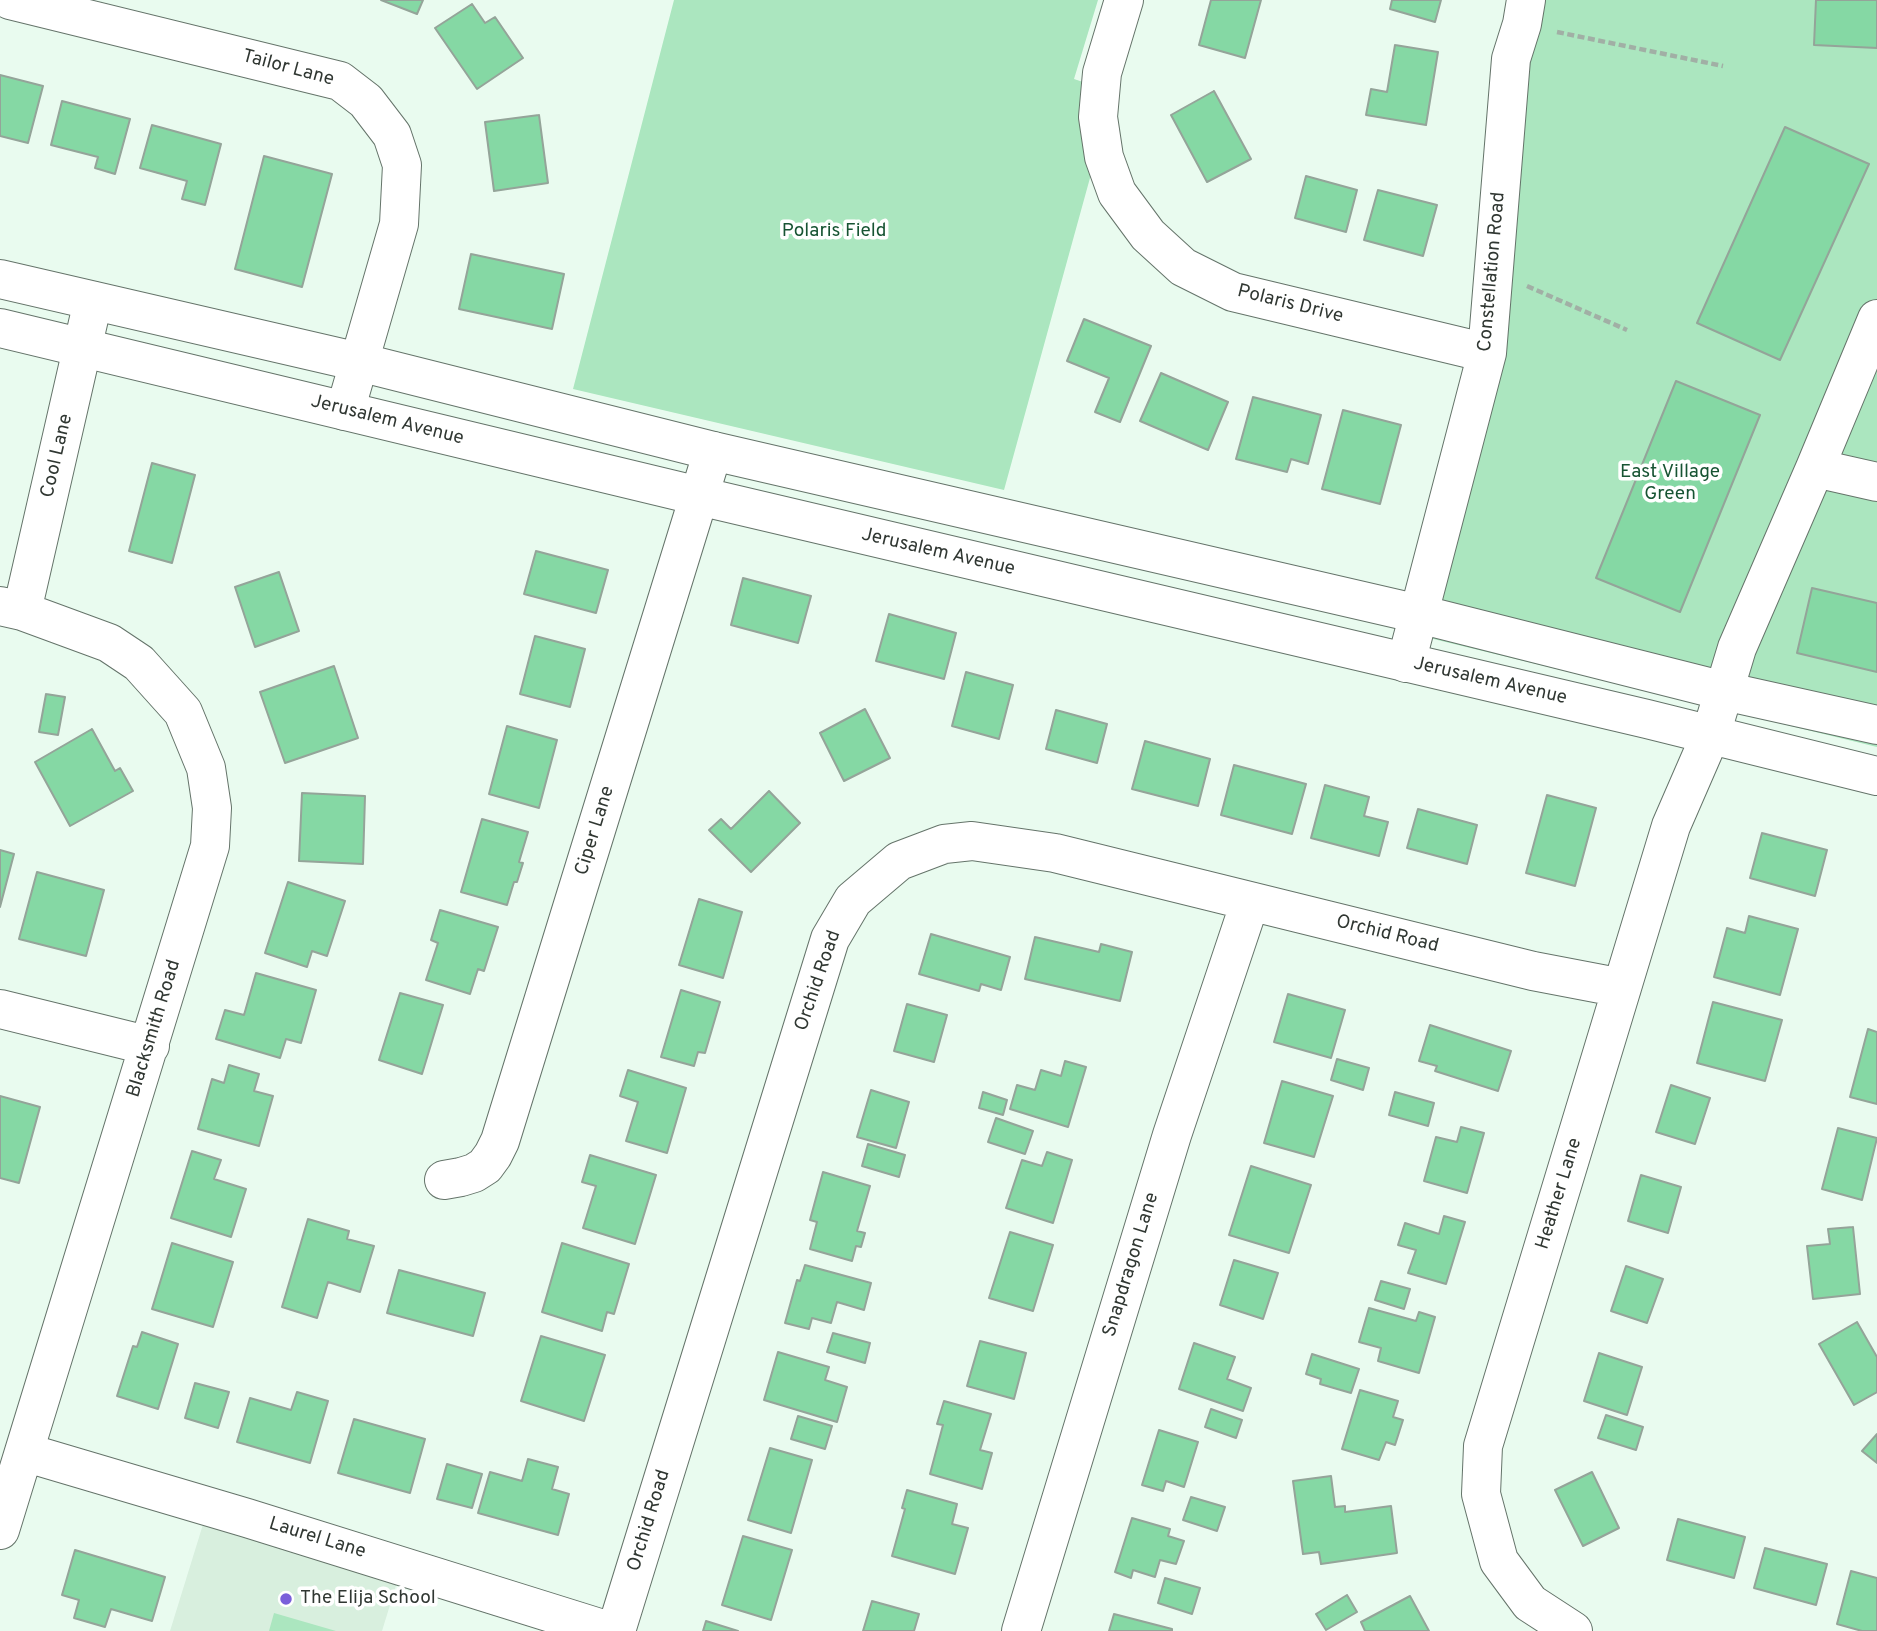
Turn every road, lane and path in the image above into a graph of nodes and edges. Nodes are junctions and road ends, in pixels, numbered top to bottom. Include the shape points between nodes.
1 (10, 0) edge
2 (1124, 0) edge
3 (64, 6) edge
4 (1524, 12) edge
5 (1723, 66) dead end
6 (1494, 272) junction
7 (0, 279) edge
8 (93, 302) junction
9 (1877, 319) edge
10 (0, 328) edge
11 (1628, 330) dead end
12 (83, 347) junction
13 (1487, 353) junction
14 (359, 362) junction
15 (345, 411) junction
16 (713, 451) junction
17 (1815, 468) junction
18 (1877, 482) edge
19 (699, 496) junction
20 (11, 609) edge
21 (1419, 614) junction
22 (1406, 663) junction
23 (1724, 691) junction
24 (1877, 725) edge
25 (1711, 734) junction
26 (1877, 776) edge
27 (1250, 902) junction
28 (1622, 988) junction
29 (0, 1009) edge
30 (150, 1046) junction
31 (444, 1180) dead end
32 (24, 1452) junction
33 (0, 1530) edge
34 (609, 1631) edge
35 (616, 1631) edge
36 (1021, 1631) edge
37 (1573, 1631) edge

1 - 3 street, Tailor Lane
2 - 13 street, Polaris Drive via 1102,73 1098,117 1104,158 1117,193 1148,235 1184,267 1233,292
3 - 14 street, Tailor Lane via 340,81 366,101 392,135 401,165 399,224
4 - 5 path
4 - 6 street, Constellation Road via 1511,59
6 - 11 path
6 - 13 street, Constellation Road
7 - 8 street
8 - 12 street, Cool Lane
8 - 14 street
9 - 17 street
10 - 12 street, Jerusalem Avenue
12 - 15 street, Jerusalem Avenue
12 - 20 street, Cool Lane
13 - 21 street, Constellation Road
14 - 15 street, Tailor Lane
14 - 16 street
15 - 19 street, Jerusalem Avenue
16 - 19 street, Ciper Lane
16 - 21 street
17 - 18 street
17 - 23 street via 1737,648
19 - 22 street, Jerusalem Avenue
19 - 31 street, Ciper Lane via 500,1140 485,1166
20 - 30 street, Blacksmith Road via 109,643 139,663 183,712 206,768 212,808 210,846
21 - 22 street, Constellation Road
21 - 23 street
22 - 25 street, Jerusalem Avenue
23 - 24 street
23 - 25 street
25 - 26 street, Jerusalem Avenue
25 - 28 street, Heather Lane via 1671,826
27 - 28 street, Orchid Road
27 - 35 street, Orchid Road via 1055,853 972,841 944,844 899,861 853,900 830,939
27 - 36 street, Snapdragon Lane via 1172,1135
28 - 37 street, Heather Lane via 1483,1446 1481,1494 1499,1561 1530,1603
29 - 30 street
30 - 32 street, Blacksmith Road
32 - 33 street, Blacksmith Road
32 - 34 street, Laurel Lane

